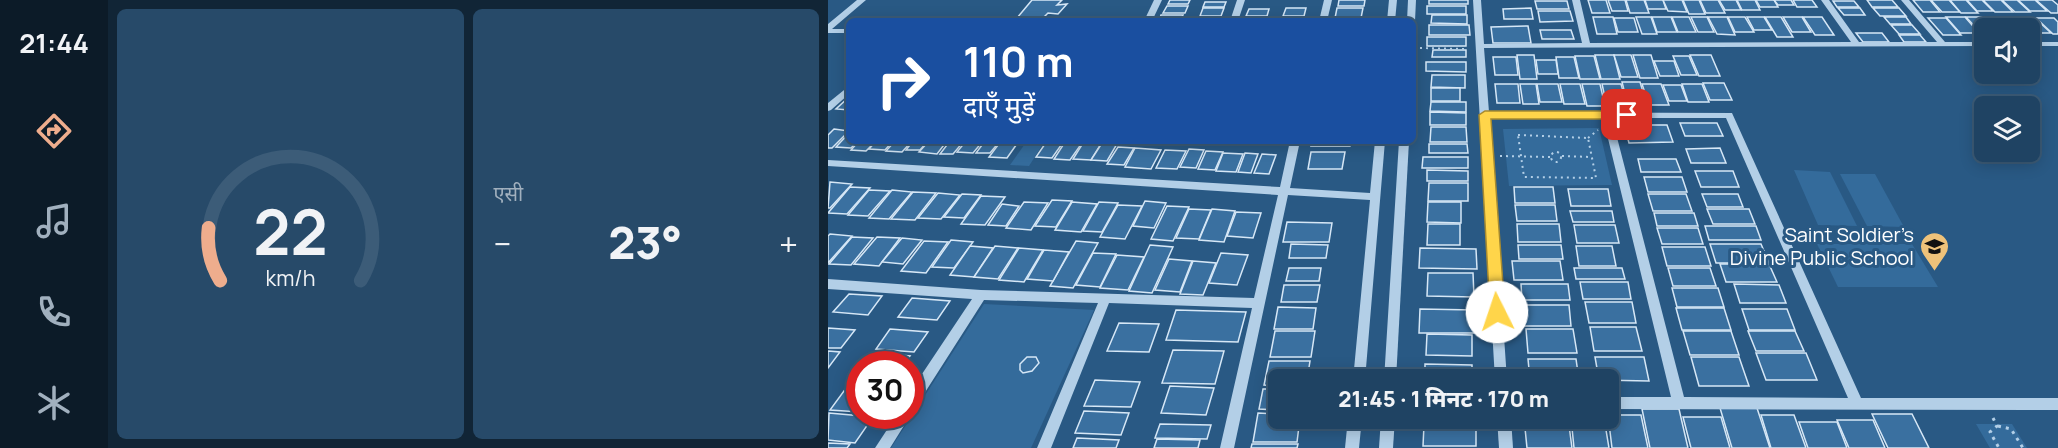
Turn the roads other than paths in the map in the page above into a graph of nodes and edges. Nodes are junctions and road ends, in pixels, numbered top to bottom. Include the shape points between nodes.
1 (862, 0) edge
2 (1158, 0) edge
3 (1241, 0) edge
4 (1328, 0) edge
5 (1393, 0) edge
6 (1412, 0) edge
7 (1477, 0) edge
8 (1576, 0) edge
9 (1825, 0) edge
10 (1905, 0) edge
11 (845, 14) junction
12 (828, 15) edge
13 (1149, 18) edge
14 (1235, 18) edge
15 (1324, 18) edge
16 (1391, 18) edge
17 (1411, 18) edge
18 (828, 29) edge
19 (846, 31) edge
20 (1856, 44) junction
21 (1943, 44) junction
22 (1974, 44) edge
23 (2040, 44) edge
24 (2058, 44) edge
25 (1586, 45) junction
26 (1482, 47) junction
27 (846, 92) edge
28 (828, 108) edge
29 (1485, 115) junction
30 (1607, 115) junction
31 (1294, 144) edge
32 (1380, 144) edge
33 (1404, 144) edge
34 (828, 163) edge
35 (1284, 191) junction
36 (1375, 197) junction
37 (830, 286) edge
38 (981, 295) junction
39 (1105, 299) junction
40 (1258, 303) junction
41 (1360, 369) edge
42 (1391, 369) edge
43 (1501, 369) edge
44 (924, 383) edge
45 (1619, 403) edge
46 (1679, 403) junction
47 (1857, 403) junction
48 (2058, 404) edge
49 (894, 429) edge
50 (1354, 429) edge
51 (1387, 429) edge
52 (1505, 429) edge
53 (882, 448) edge
54 (1044, 448) edge
55 (1227, 448) edge
56 (1352, 448) edge
57 (1386, 448) edge
58 (1506, 448) edge

1 - 11 street
2 - 13 street
3 - 14 street
4 - 15 street
5 - 16 street
6 - 17 street
7 - 26 street
8 - 25 street
9 - 20 street
10 - 21 street
11 - 12 street
11 - 18 street
18 - 19 street
20 - 21 street
20 - 25 street
21 - 22 street
23 - 24 street
25 - 26 street
26 - 29 street
27 - 28 street
29 - 30 street
29 - 43 street
30 - 46 street
30 - 47 street via 1729,115
31 - 35 street
32 - 36 street
33 - 42 street
34 - 35 street
35 - 36 street
35 - 40 street
36 - 41 street
37 - 38 street
38 - 39 street
38 - 44 street
39 - 40 street
39 - 54 street
40 - 55 street
45 - 46 street
46 - 47 street
47 - 48 street
49 - 53 street
50 - 56 street
51 - 57 street
52 - 58 street

